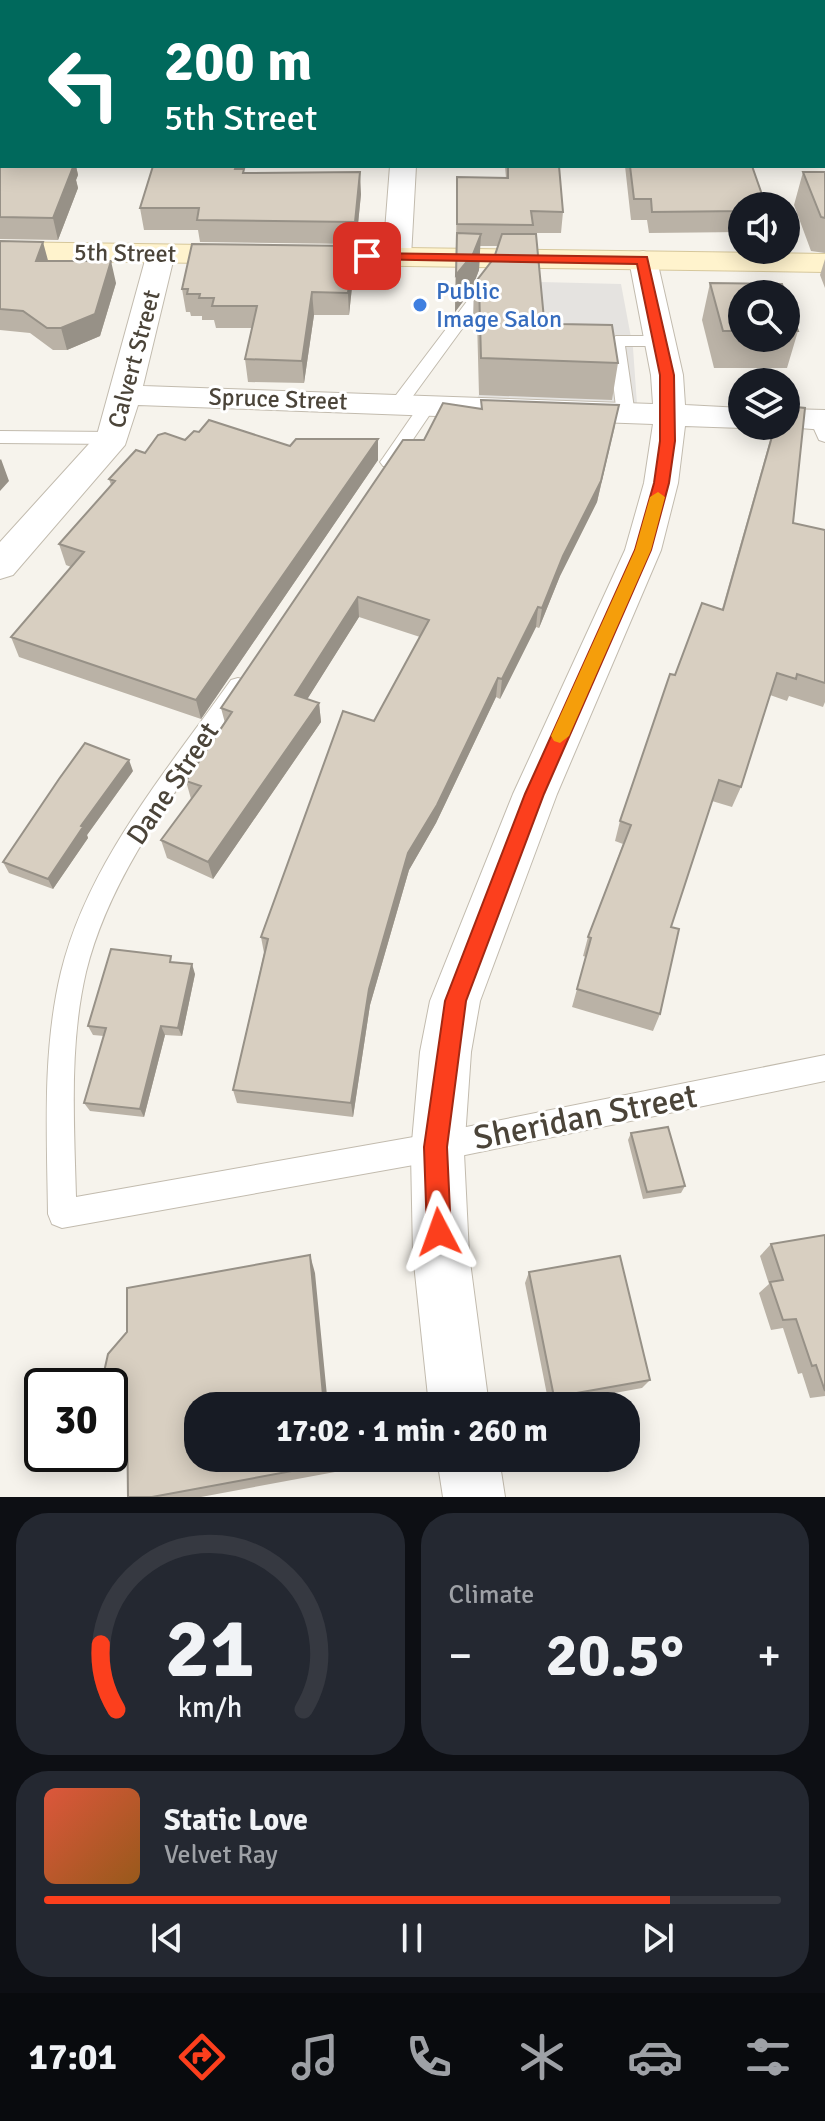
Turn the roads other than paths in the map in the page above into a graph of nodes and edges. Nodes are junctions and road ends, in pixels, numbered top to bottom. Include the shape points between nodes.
1 (403, 168) edge
2 (0, 251) edge
3 (161, 253) junction
4 (397, 257) junction
5 (494, 258) junction
6 (643, 260) junction
7 (825, 263) edge
8 (660, 341) junction
9 (126, 395) junction
10 (414, 403) junction
11 (626, 415) junction
12 (670, 417) junction
13 (728, 418) edge
14 (800, 422) edge
15 (823, 426) edge
16 (0, 437) edge
17 (113, 438) junction
18 (375, 482) edge
19 (0, 566) edge
20 (251, 667) edge
21 (825, 1068) edge
22 (436, 1147) junction
23 (62, 1214) joint
24 (457, 1392) edge
25 (470, 1472) edge
26 (474, 1497) edge

1 - 4 street
2 - 3 street, 5th Street
3 - 4 street, 5th Street
3 - 9 street, Calvert Street
4 - 5 street, 5th Street
5 - 6 street, 5th Street
5 - 10 lane via 481,293
6 - 7 street, 5th Street
6 - 8 street
8 - 11 lane via 616,341
8 - 12 street
9 - 10 street, Spruce Street
9 - 17 street, Calvert Street
10 - 11 street, Spruce Street
10 - 18 lane
11 - 12 street, Spruce Street
12 - 13 street, Spruce Street
12 - 22 street via 661,483 643,550 535,794 455,1001
14 - 15 street
16 - 17 lane
17 - 19 street, Calvert Street
20 - 23 lane, Dane Street via 118,864 93,914 74,970 65,1028
21 - 22 lane, Sheridan Street
22 - 23 lane, Sheridan Street
22 - 24 street via 439,1232
25 - 26 street

